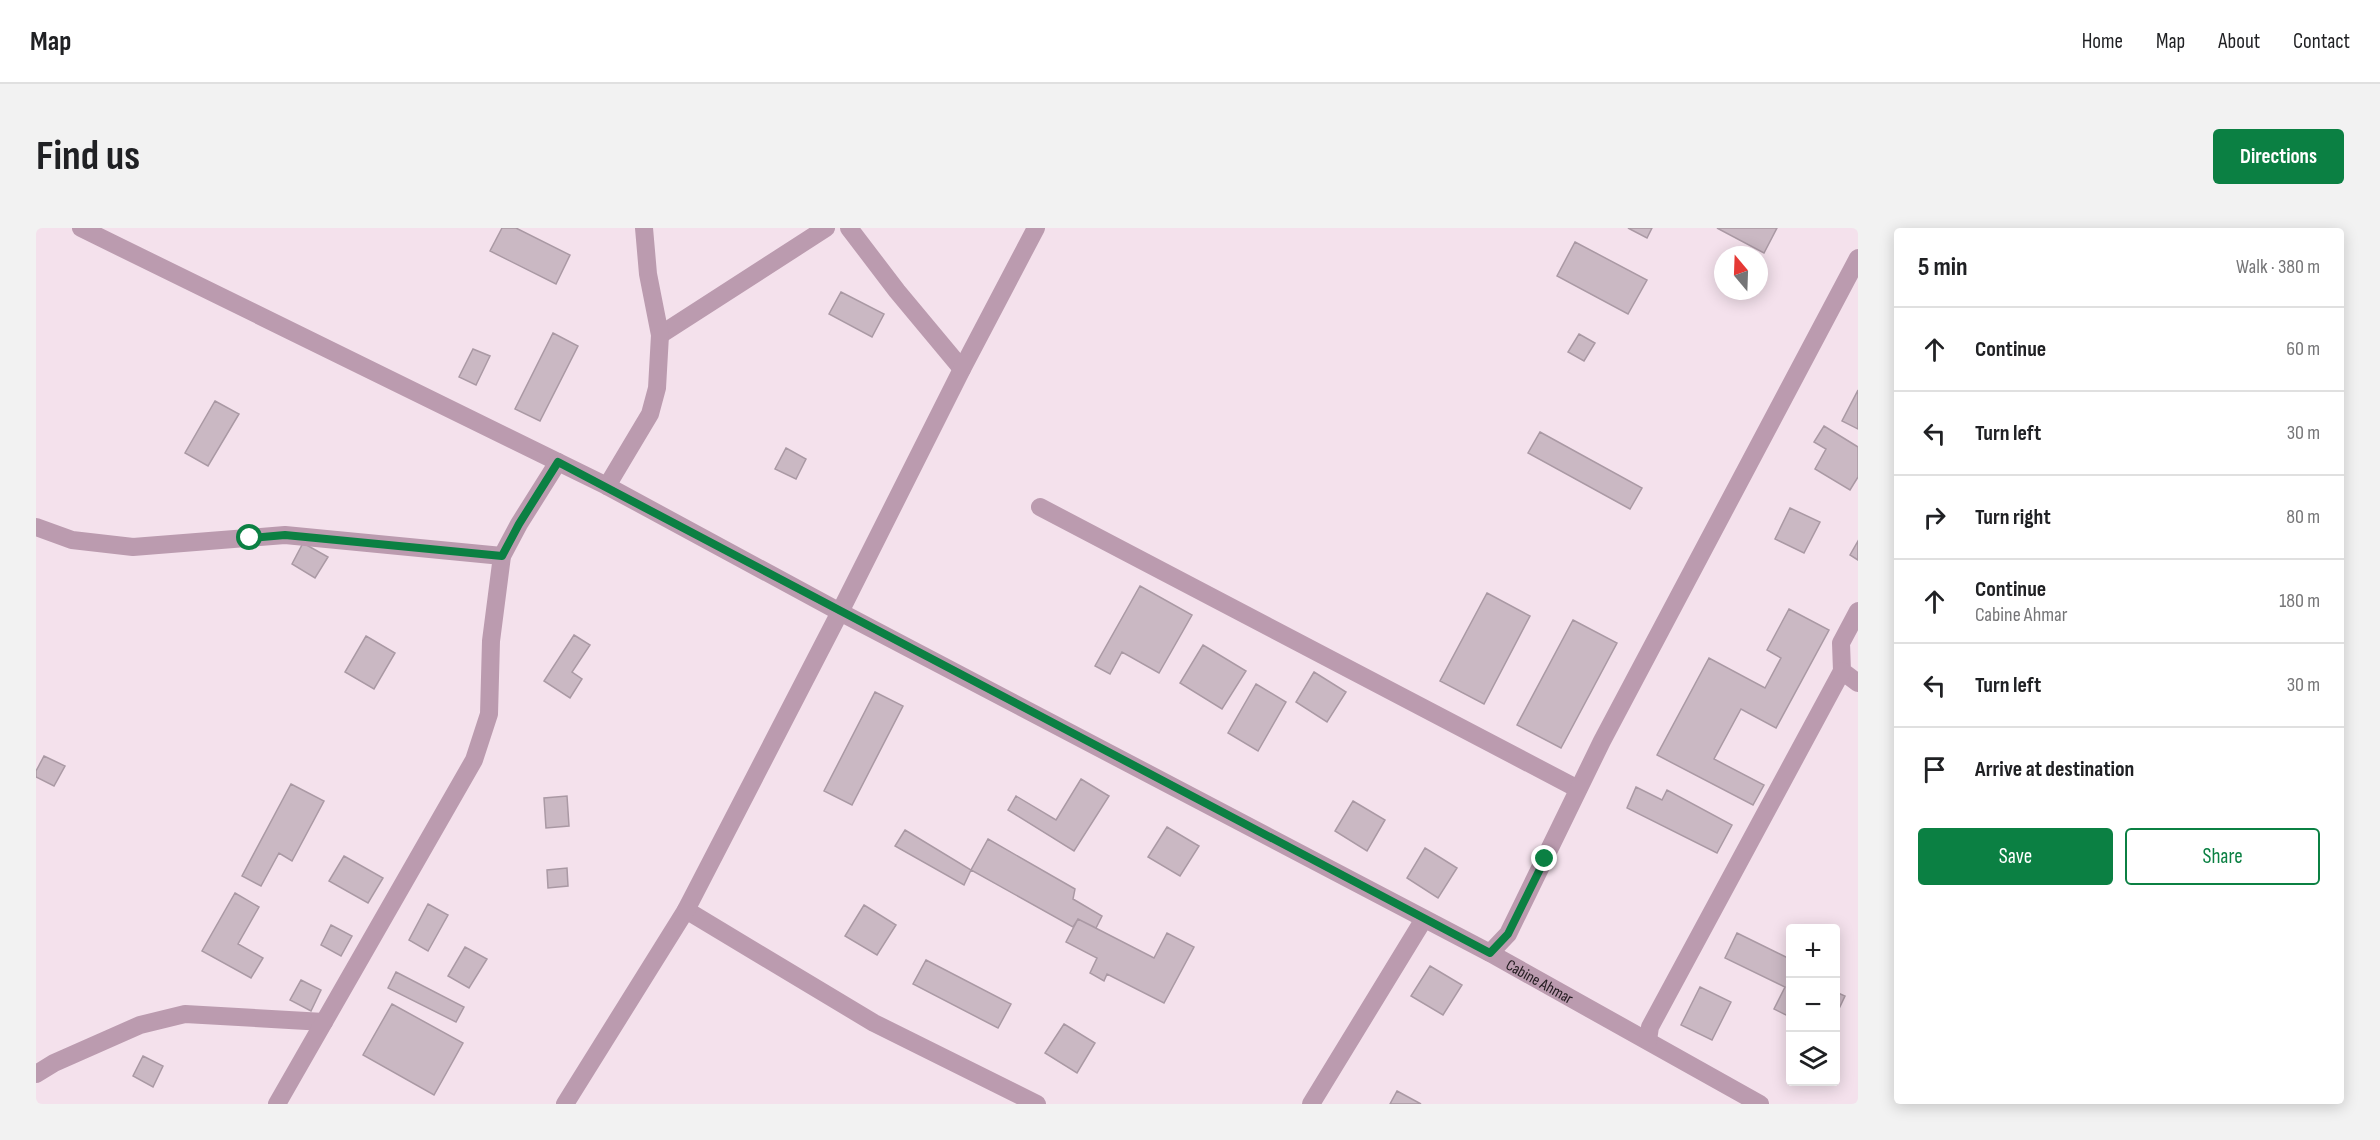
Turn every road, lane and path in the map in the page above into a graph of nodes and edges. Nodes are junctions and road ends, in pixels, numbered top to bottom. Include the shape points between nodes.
1 (81, 228) edge
2 (644, 228) edge
3 (826, 228) edge
4 (849, 228) edge
5 (1036, 228) edge
6 (1858, 258) edge
7 (660, 335) junction
8 (962, 369) junction
9 (558, 462) junction
10 (607, 486) junction
11 (1040, 507) dead end
12 (36, 527) edge
13 (502, 556) junction
14 (840, 612) junction
15 (1858, 612) edge
16 (1842, 671) junction
17 (1858, 683) edge
18 (1578, 789) junction
19 (687, 909) junction
20 (1424, 919) junction
21 (1490, 953) junction
22 (324, 1022) junction
23 (1648, 1040) junction
24 (36, 1074) edge
25 (277, 1104) edge
26 (565, 1104) edge
27 (1037, 1104) edge
28 (1311, 1104) edge
29 (1760, 1104) edge

1 - 9 street, Cabine Ahmar
2 - 7 street
3 - 7 street
4 - 8 street
5 - 8 street
6 - 18 street
7 - 10 street via 657,388 650,414
8 - 14 street
9 - 10 street, Cabine Ahmar
9 - 13 street
10 - 14 street, Cabine Ahmar
11 - 18 street
12 - 13 street via 72,540 133,547 285,535
13 - 22 street via 491,641 489,714 474,760
14 - 19 street
14 - 20 street, Cabine Ahmar
15 - 16 street via 1841,643
16 - 17 street
16 - 23 street via 1650,1026
18 - 21 street via 1508,934
19 - 26 street
19 - 27 street via 874,1023
20 - 21 street, Cabine Ahmar
20 - 28 street
21 - 23 street, Cabine Ahmar
22 - 24 street via 185,1014 140,1025
22 - 25 street
23 - 29 street, Cabine Ahmar

